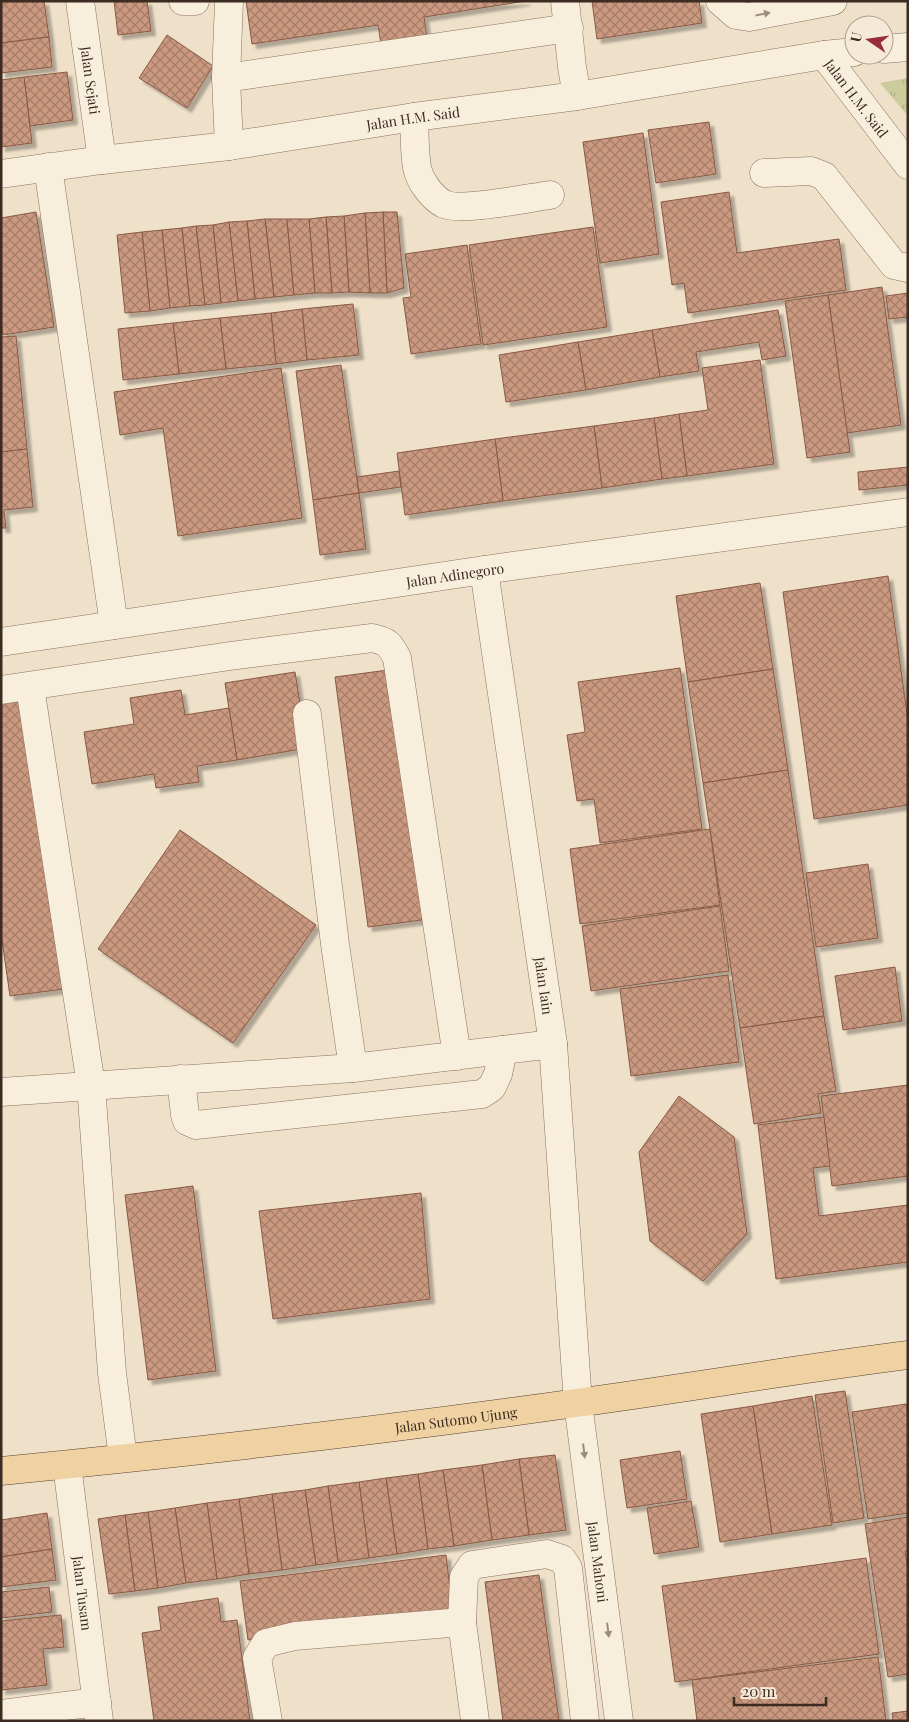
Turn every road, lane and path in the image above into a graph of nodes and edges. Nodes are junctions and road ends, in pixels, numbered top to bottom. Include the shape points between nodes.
1 (80, 1) edge
2 (183, 1) edge
3 (194, 1) edge
4 (229, 1) edge
5 (565, 1) edge
6 (720, 1) edge
7 (833, 1) edge
8 (569, 28) junction
9 (908, 47) edge
10 (894, 48) edge
11 (844, 53) edge
12 (824, 55) junction
13 (226, 78) junction
14 (577, 96) junction
15 (414, 117) junction
16 (229, 146) junction
17 (102, 160) junction
18 (908, 165) edge
19 (48, 168) junction
20 (764, 173) dead end
21 (1, 174) edge
22 (550, 195) dead end
23 (908, 268) edge
24 (908, 512) edge
25 (484, 570) junction
26 (114, 625) junction
27 (1, 642) edge
28 (30, 686) junction
29 (1, 690) edge
30 (307, 714) dead end
31 (553, 1044) junction
32 (502, 1050) junction
33 (457, 1056) junction
34 (353, 1068) junction
35 (181, 1079) junction
36 (91, 1085) junction
37 (1, 1092) edge
38 (908, 1355) edge
39 (578, 1403) junction
40 (123, 1458) junction
41 (67, 1465) junction
42 (1, 1471) edge
43 (462, 1622) junction
44 (98, 1711) edge
45 (1, 1714) edge
46 (268, 1721) edge
47 (475, 1721) edge
48 (585, 1721) edge
49 (619, 1721) edge

1 - 17 street, Jalan Sejati
2 - 3 street
4 - 13 street
5 - 8 street
6 -> 7 street via 736,15 749,17
8 - 13 street
8 - 14 street
9 - 10 street
11 - 12 street, Jalan H.M. Said
12 - 14 street, Jalan H.M. Said
12 - 18 street, Jalan H.M. Said
13 - 16 street
14 - 15 street, Jalan H.M. Said
15 - 16 street, Jalan H.M. Said
15 - 22 street via 417,169 434,196 444,204 467,207
16 - 17 street, Jalan H.M. Said
17 - 19 street, Jalan H.M. Said
19 - 21 street, Jalan H.M. Said
19 - 26 street
20 - 23 street via 812,171 824,176 894,264
24 - 25 street, Jalan Adinegoro
25 - 26 street, Jalan Adinegoro
25 - 31 street, Jalan Iain
26 - 27 street, Jalan Adinegoro
28 - 29 street
28 - 33 street via 372,638 391,646 397,658
28 - 36 street
30 - 34 street
31 - 32 street
31 - 39 street, Jalan Iain
32 - 33 street
32 - 35 street via 498,1074 492,1087 482,1094 196,1125 185,1115
33 - 34 street
34 - 35 street
35 - 36 street
36 - 37 street
36 - 40 street via 112,1373
38 - 39 main road, Jalan Sutomo Ujung
39 - 40 main road, Jalan Sutomo Ujung via 402,1427
39 -> 49 street, Jalan Mahoni
40 - 41 main road, Jalan Sutomo Ujung
41 - 42 main road, Jalan Sutomo Ujung
41 - 44 street, Jalan Tusam
43 - 46 street via 295,1636 266,1643 257,1658
43 - 47 street
43 - 48 street via 464,1577 472,1565 547,1554 562,1559 568,1568
44 - 45 street

